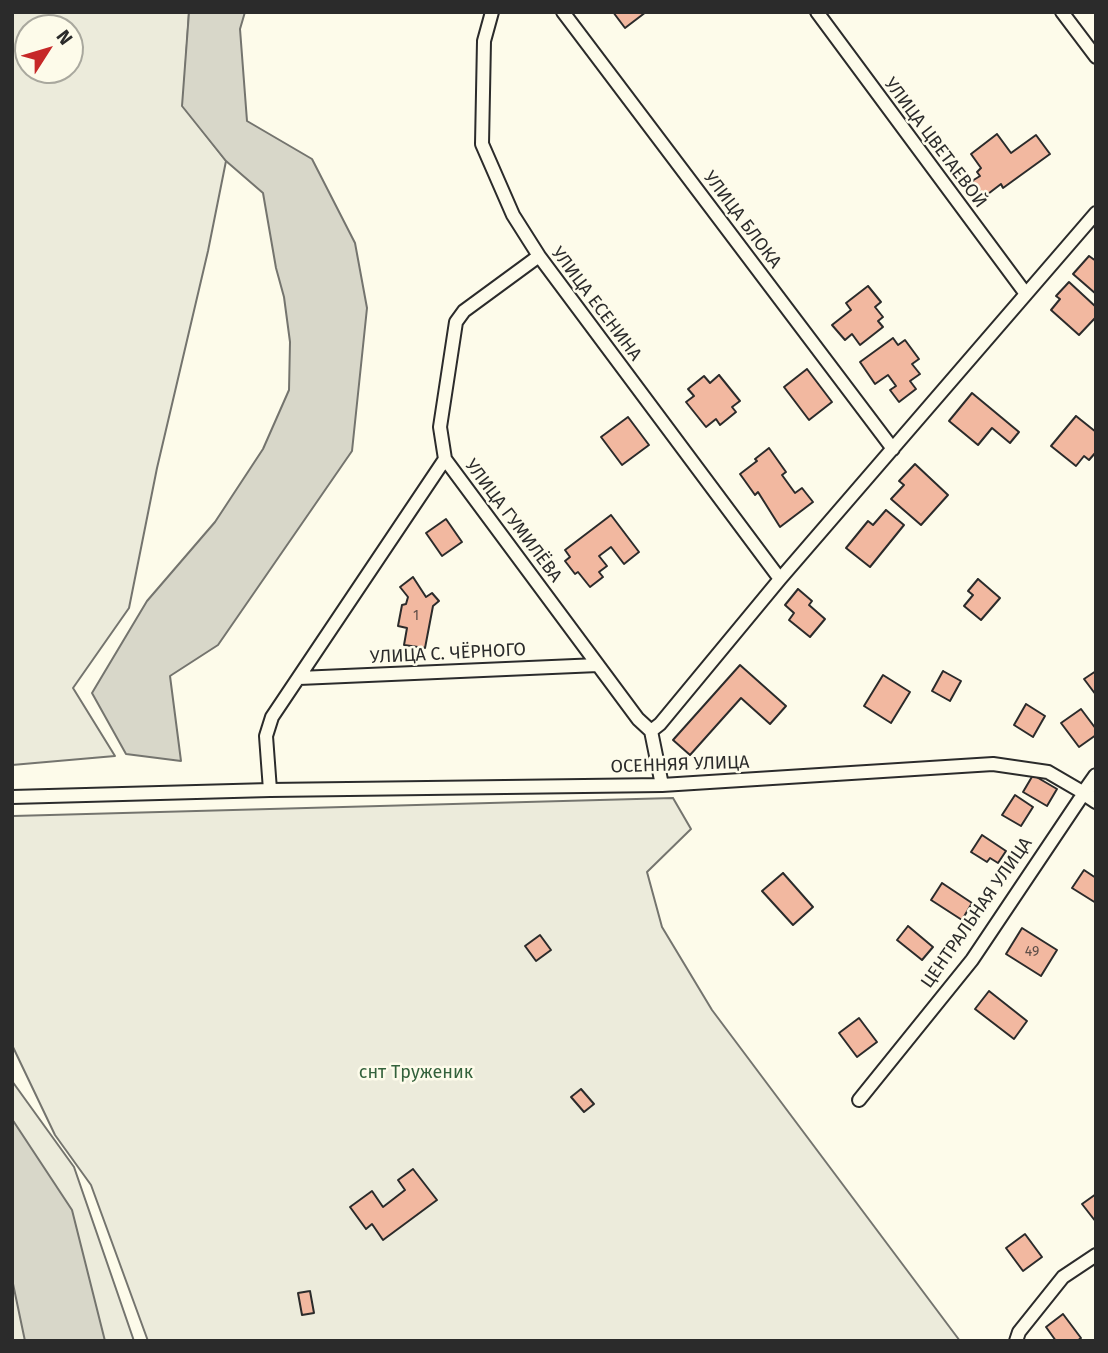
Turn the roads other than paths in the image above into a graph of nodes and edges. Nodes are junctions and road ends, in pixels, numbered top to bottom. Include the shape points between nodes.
1 (492, 12) edge
2 (563, 12) edge
3 (817, 12) edge
4 (1062, 12) edge
5 (1096, 57) edge
6 (1096, 213) edge
7 (539, 256) junction
8 (1026, 294) junction
9 (893, 449) junction
10 (445, 459) junction
11 (780, 579) junction
12 (598, 665) junction
13 (299, 678) junction
14 (651, 731) junction
15 (1096, 776) edge
16 (662, 785) junction
17 (270, 790) junction
18 (12, 797) edge
19 (1090, 797) edge
20 (859, 1100) dead end
21 (1096, 1255) edge
22 (1017, 1336) edge

1 - 7 street, УЛИЦА ЕСЕНИНА via 484,41 482,144 513,215
2 - 9 street, УЛИЦА БЛОКА
3 - 8 street, УЛИЦА ЦВЕТАЕВОЙ
4 - 5 street
6 - 8 street
7 - 10 street, УЛИЦА ГУМИЛЁВА via 464,311 456,322 440,427
7 - 11 street, УЛИЦА ЕСЕНИНА
8 - 9 street
9 - 11 street
10 - 12 street, УЛИЦА ГУМИЛЁВА
10 - 13 street
11 - 14 street
12 - 13 street, УЛИЦА С. ЧЁРНОГО
12 - 14 street, УЛИЦА ГУМИЛЁВА
13 - 17 street via 272,717 266,736
14 - 16 street
15 - 19 street, ЦЕНТРАЛЬНАЯ УЛИЦА
16 - 17 street, ОСЕННЯЯ УЛИЦА
16 - 19 street, ОСЕННЯЯ УЛИЦА via 993,764 1048,772
17 - 18 street, ОСЕННЯЯ УЛИЦА
19 - 20 street, ЦЕНТРАЛЬНАЯ УЛИЦА via 972,960
21 - 22 street via 1063,1277

